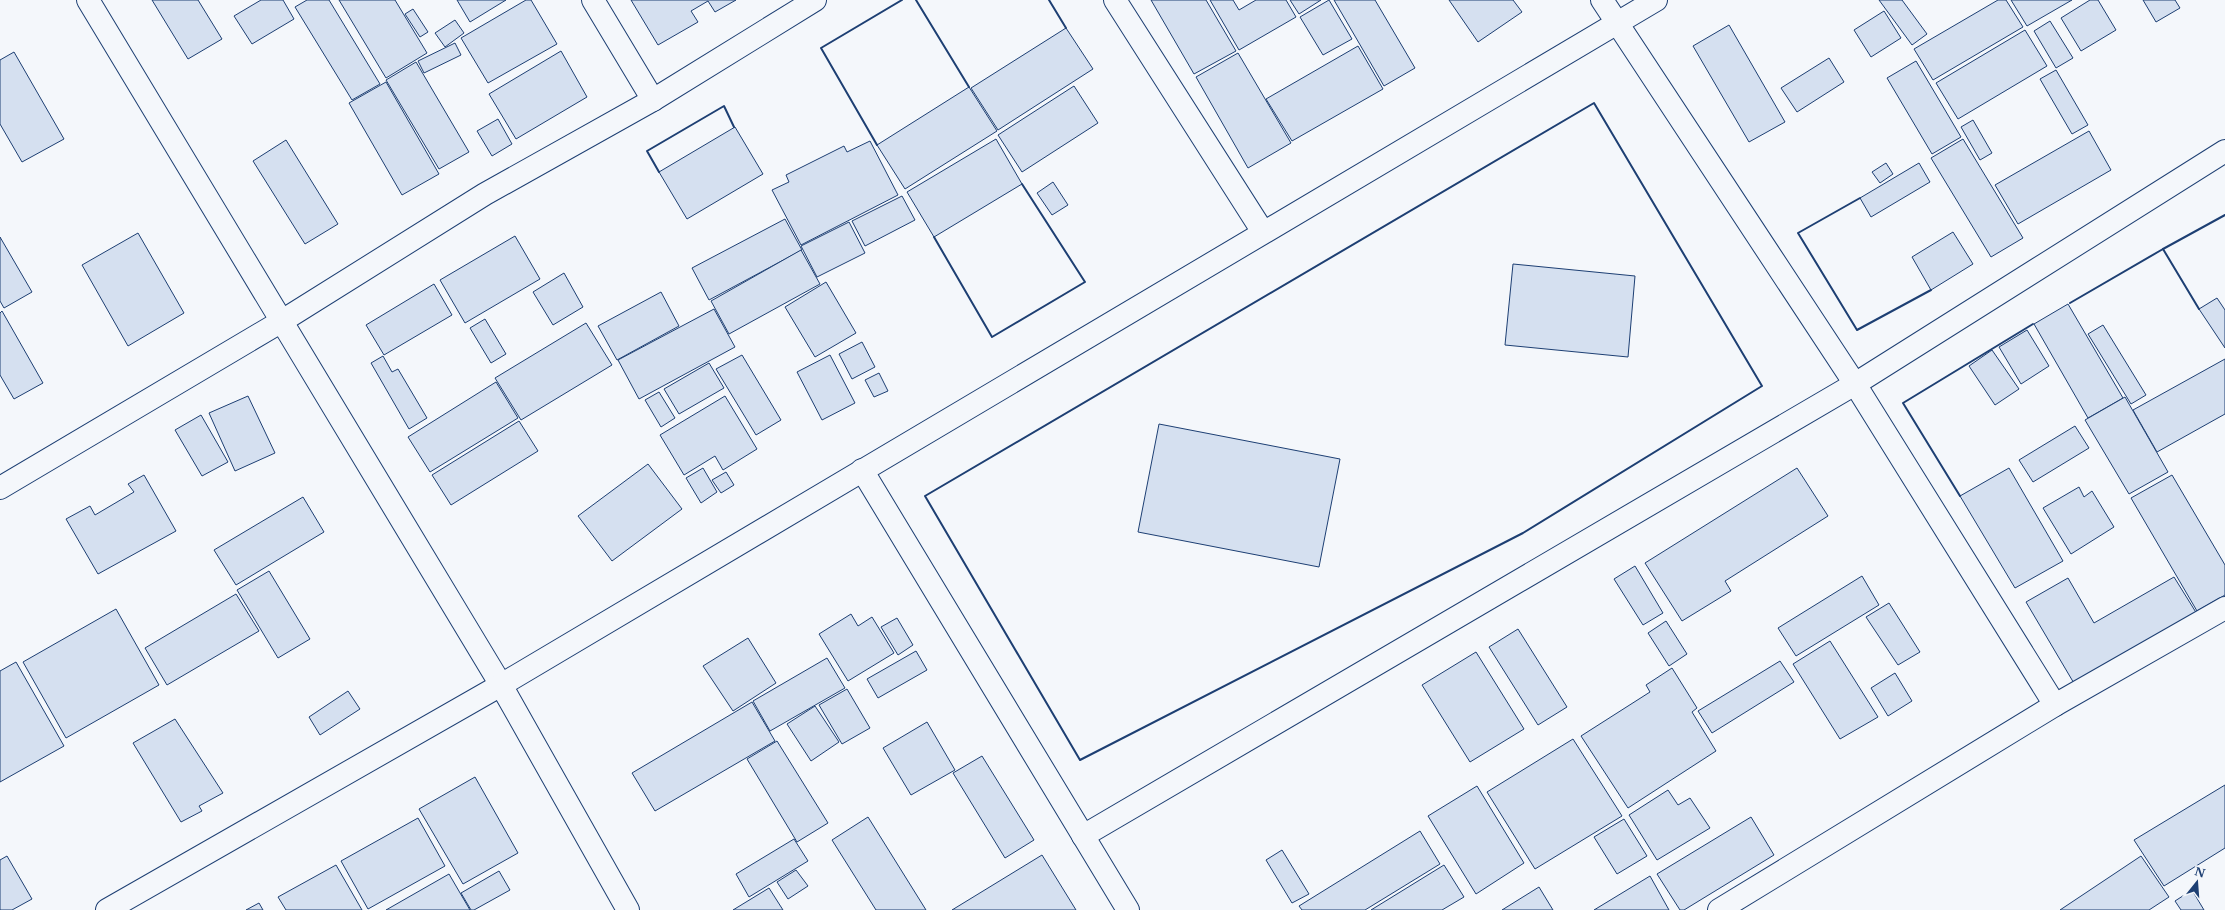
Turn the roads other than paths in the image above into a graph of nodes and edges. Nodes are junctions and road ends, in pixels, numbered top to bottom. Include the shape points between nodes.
1 (88, 0) edge
2 (593, 0) edge
3 (814, 0) edge
4 (1115, 0) edge
5 (1602, 0) edge
6 (1656, 0) edge
7 (1616, 24) junction
8 (653, 100) junction
9 (2225, 151) edge
10 (1263, 232) junction
11 (282, 321) junction
12 (1855, 384) junction
13 (862, 470) junction
14 (0, 488) edge
15 (2225, 608) edge
16 (501, 685) junction
17 (2055, 704) junction
18 (1083, 836) junction
19 (117, 907) edge
20 (628, 910) edge
21 (1128, 910) edge
22 (1719, 910) edge

1 - 11 street
2 - 8 street
3 - 8 street
4 - 10 street
5 - 7 street
6 - 7 street
7 - 10 street
7 - 12 street
8 - 11 street via 485,194
9 - 12 street
10 - 13 street
11 - 14 street
11 - 16 street
12 - 17 street
12 - 18 street
13 - 16 street
13 - 18 street
15 - 17 street
16 - 19 street
16 - 20 street
17 - 22 street
18 - 21 street

